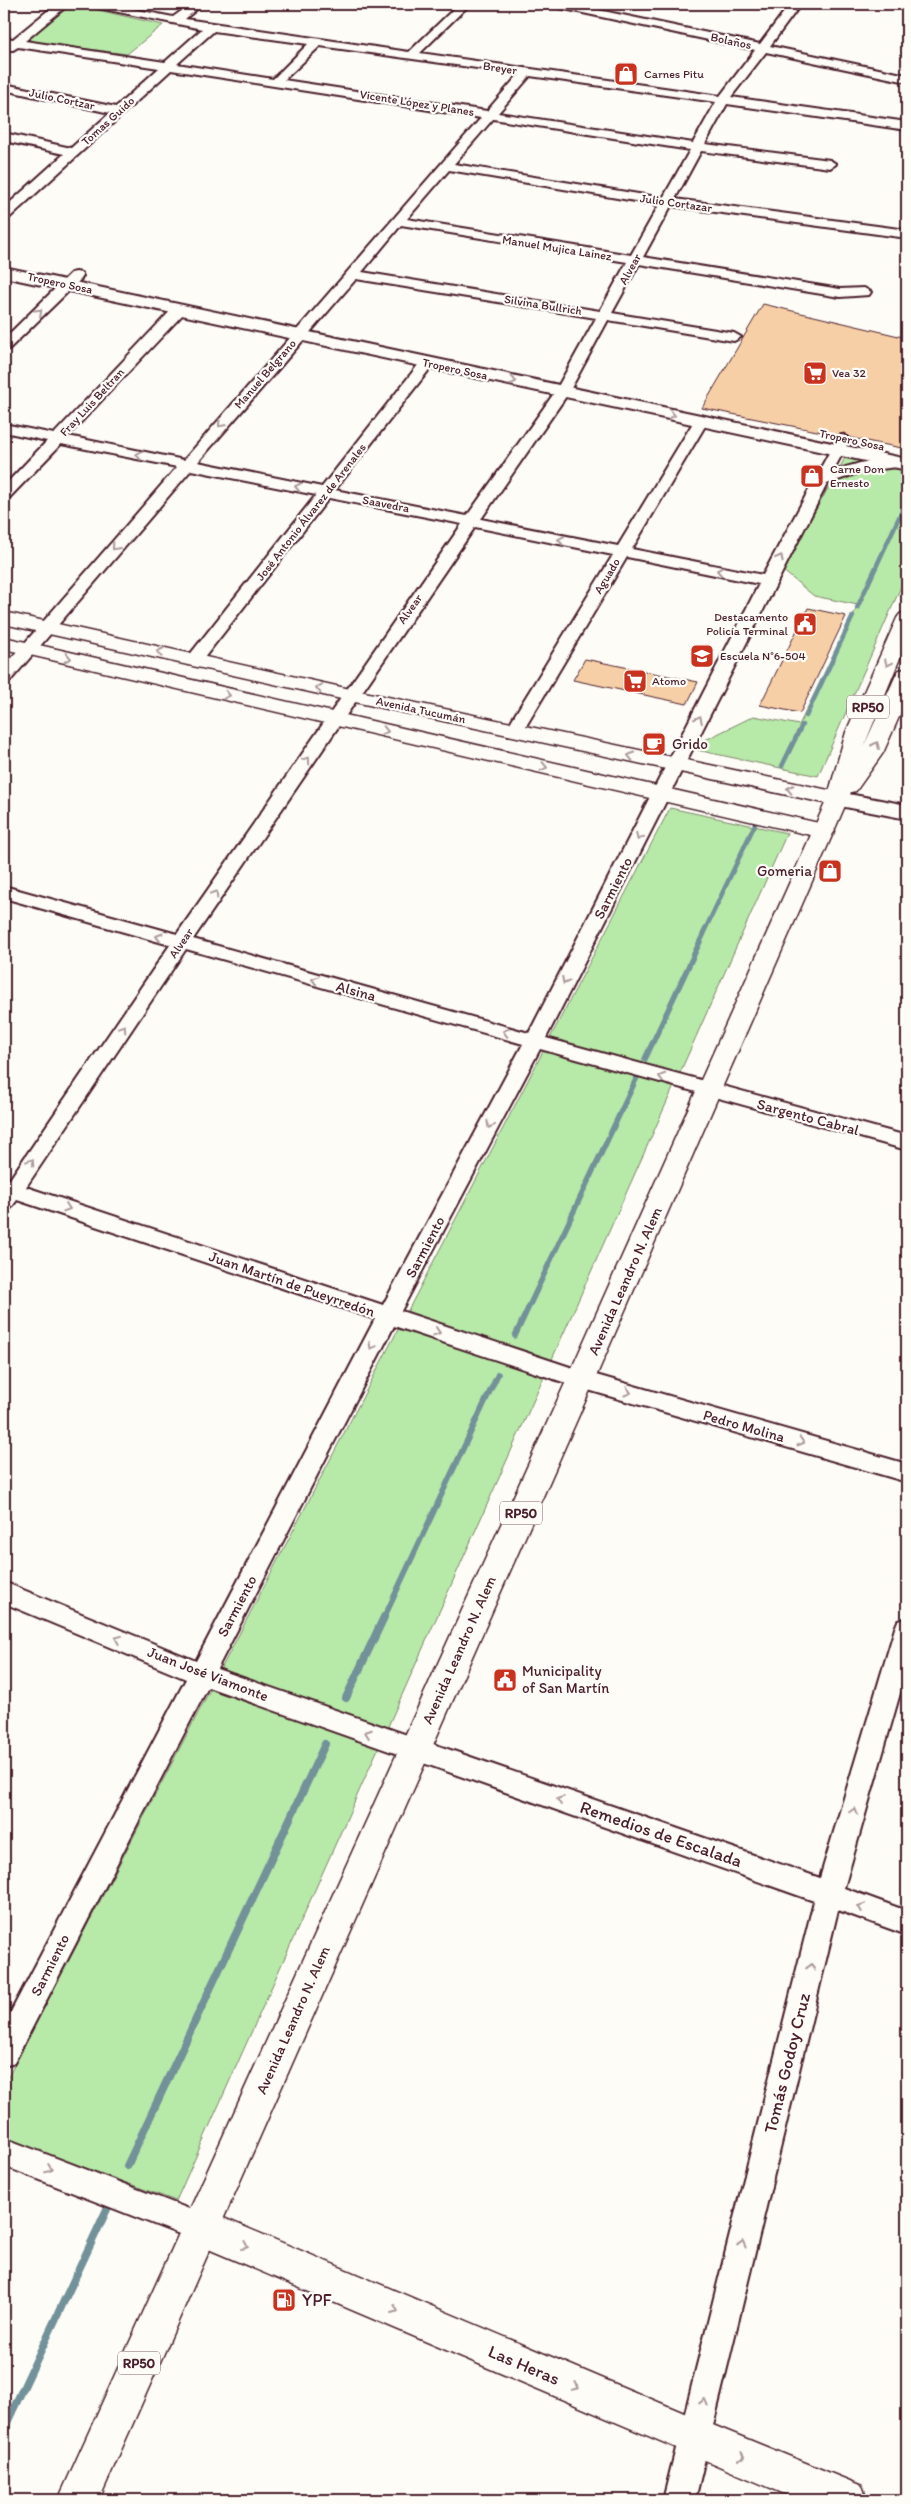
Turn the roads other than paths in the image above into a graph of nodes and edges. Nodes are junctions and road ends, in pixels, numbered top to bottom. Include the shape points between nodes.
1 (63, 4) edge
2 (93, 4) edge
3 (198, 4) edge
4 (465, 4) edge
5 (555, 4) edge
6 (796, 4) edge
7 (175, 21) junction
8 (211, 27) junction
9 (318, 41) junction
10 (10, 42) edge
11 (763, 48) junction
12 (4, 53) edge
13 (412, 55) junction
14 (169, 65) junction
15 (527, 72) junction
16 (907, 78) edge
17 (276, 82) junction
18 (4, 87) edge
19 (722, 100) junction
20 (120, 111) junction
21 (491, 114) junction
22 (907, 126) edge
23 (4, 138) edge
24 (697, 147) junction
25 (74, 152) junction
26 (830, 164) dead end
27 (445, 166) junction
28 (4, 197) edge
29 (20, 200) junction
30 (666, 202) junction
31 (4, 215) edge
32 (398, 221) junction
33 (907, 234) edge
34 (4, 260) edge
35 (634, 261) junction
36 (4, 272) edge
37 (352, 274) junction
38 (72, 280) junction
39 (864, 292) dead end
40 (180, 309) junction
41 (604, 316) junction
42 (304, 330) junction
43 (734, 337) dead end
44 (4, 346) edge
45 (427, 363) junction
46 (566, 386) junction
47 (701, 421) junction
48 (4, 428) edge
49 (57, 438) junction
50 (840, 445) junction
51 (904, 460) edge
52 (186, 464) junction
53 (820, 481) junction
54 (326, 492) junction
55 (4, 495) edge
56 (471, 521) junction
57 (621, 552) junction
58 (768, 581) junction
59 (4, 618) edge
60 (907, 618) edge
61 (46, 627) junction
62 (4, 643) edge
63 (28, 649) junction
64 (194, 660) junction
65 (907, 675) edge
66 (4, 677) edge
67 (350, 695) junction
68 (334, 719) junction
69 (514, 731) junction
70 (675, 766) junction
71 (661, 793) junction
72 (838, 799) junction
73 (907, 812) edge
74 (823, 831) junction
75 (4, 892) edge
76 (181, 943) junction
77 (535, 1040) junction
78 (709, 1090) junction
79 (907, 1144) edge
80 (7, 1193) edge
81 (388, 1316) junction
82 (581, 1379) junction
83 (907, 1473) edge
84 (4, 1592) edge
85 (907, 1628) edge
86 (201, 1674) junction
87 (414, 1750) junction
88 (829, 1894) junction
89 (907, 1923) edge
90 (4, 2053) edge
91 (4, 2152) edge
92 (200, 2227) junction
93 (696, 2438) junction
94 (78, 2500) edge
95 (679, 2500) edge
96 (848, 2500) edge

1 - 10 street
2 - 7 street, Breyer
3 - 7 street
4 - 13 street
5 - 11 street, Bolaños
6 - 11 street, Alvear
7 - 8 street, Breyer
8 - 9 street, Breyer
8 - 14 street, Tomas Guido
9 - 13 street, Breyer
9 - 17 street
10 - 12 street
10 - 14 street, Vicente López y Planes
11 - 16 street, Bolaños
11 - 19 street, Alvear
13 - 15 street, Breyer
14 - 17 street, Vicente López y Planes
14 - 20 street, Tomas Guido
15 - 19 street, Breyer
15 - 21 street, Manuel Belgrano
17 - 21 street, Vicente López y Planes
18 - 20 street, Julio Cortzar
19 - 22 street, Breyer
19 - 24 street, Alvear
20 - 25 street, Tomas Guido
21 - 24 street, Vicente López y Planes
21 - 27 street, Manuel Belgrano
23 - 25 street
24 - 26 street, Vicente López y Planes
24 - 30 street, Alvear
25 - 29 street, Tomas Guido
27 - 30 street, Julio Cortazar
27 - 32 street, Manuel Belgrano
28 - 29 street
29 - 31 street, Tomas Guido
30 - 33 street, Julio Cortazar
30 - 35 street, Alvear
32 - 35 street, Manuel Mujica Lainez
32 - 37 street, Manuel Belgrano
34 - 38 street, Tropero Sosa
35 - 39 street, Manuel Mujica Lainez via 840,293
35 - 41 street, Alvear
36 - 38 street, Tropero Sosa
37 - 41 street, Silvina Bullrich
37 - 42 street, Manuel Belgrano
38 - 40 street, Tropero Sosa
38 - 42 street, Tropero Sosa
44 -> 38 street
40 - 42 street, Tropero Sosa
40 - 49 street, Fray Luis Beltran
41 - 43 street, Silvina Bullrich
41 - 46 street, Alvear
42 - 45 street, Tropero Sosa
42 - 46 street, Tropero Sosa
42 -> 52 street, Manuel Belgrano
45 -> 46 street, Tropero Sosa
45 - 54 street, José Antonio Álvarez de Arenales
46 -> 47 street, Tropero Sosa
46 - 50 street, Tropero Sosa
46 - 56 street, Alvear
47 - 50 street, Tropero Sosa
47 - 57 street, Aguado
48 - 49 street, Saavedra
52 -> 49 street, Saavedra
49 - 55 street, Fray Luis Beltran
50 - 51 street, Tropero Sosa
50 - 53 street, Sarmiento
51 - 53 street via 861,466
54 -> 52 street, Saavedra
52 -> 61 street, Manuel Belgrano
58 -> 53 street, Sarmiento
54 - 56 street, Saavedra
54 - 64 street, José Antonio Álvarez de Arenales
57 -> 56 street, Saavedra
56 - 67 street, Alvear
58 -> 57 street, Saavedra
57 - 69 street, Aguado
70 -> 58 street, Sarmiento
59 - 61 main road, Avenida Tucumán
60 -> 72 main road, Avenida Leandro N. Alem / RP50 via 857,732
61 - 63 street, Manuel Belgrano
64 -> 61 main road, Avenida Tucumán
62 - 63 main road, Avenida Tucumán
63 - 66 street, Manuel Belgrano
63 -> 68 main road, Avenida Tucumán
67 -> 64 main road, Avenida Tucumán
72 -> 65 main road, Avenida Leandro N. Alem / RP50 via 872,754
67 - 68 street, Alvear
67 - 69 main road, Avenida Tucumán
68 -> 71 main road, Avenida Tucumán
76 -> 68 street, Alvear
70 -> 69 main road, Avenida Tucumán
70 - 71 street, Sarmiento
72 -> 70 main road, Avenida Tucumán
71 - 74 main road, Avenida Tucumán
71 -> 77 street, Sarmiento
72 - 73 street
72 - 74 main road, Avenida Leandro N. Alem / RP50
74 - 78 main road, Avenida Leandro N. Alem / RP50
76 -> 75 street, Alsina
77 -> 76 street, Alsina
80 -> 76 street, Alvear
78 -> 77 street, Alsina
77 -> 81 street, Sarmiento
78 - 79 street, Sargento Cabral
78 - 82 main road, Avenida Leandro N. Alem / RP50
80 -> 81 street, Juan Martín de Pueyrredón
81 -> 82 street, Juan Martín de Pueyrredón
81 -> 86 street, Sarmiento
82 -> 83 street, Pedro Molina
82 - 87 main road, Avenida Leandro N. Alem / RP50
86 -> 84 street, Juan José Viamonte
88 -> 85 street, Tomás Godoy Cruz
87 -> 86 street, Juan José Viamonte
86 - 90 street, Sarmiento
88 -> 87 street, Remedios de Escalada
87 - 92 main road, Avenida Leandro N. Alem / RP50
89 -> 88 street, Remedios de Escalada
93 -> 88 street, Tomás Godoy Cruz
91 -> 92 street
92 -> 93 main road, Las Heras
92 - 94 main road, Avenida Leandro N. Alem / RP50
93 - 95 street, Tomás Godoy Cruz
93 -> 96 main road, Las Heras

